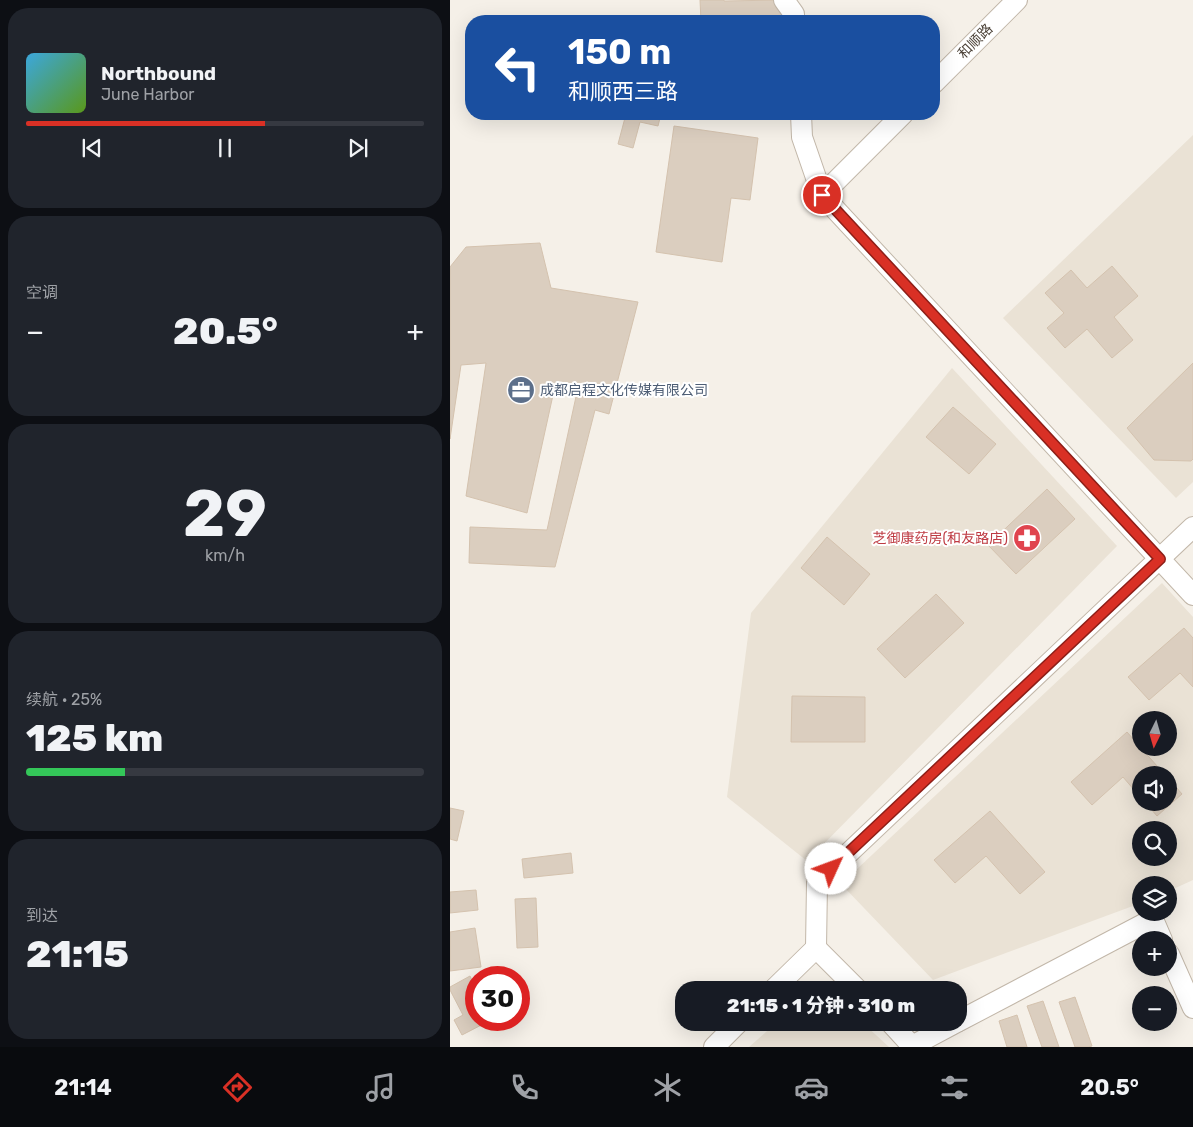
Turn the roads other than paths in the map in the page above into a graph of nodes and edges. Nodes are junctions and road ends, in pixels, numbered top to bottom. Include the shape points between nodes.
1 (784, 0) edge
2 (1017, 0) edge
3 (794, 15) edge
4 (940, 77) edge
5 (801, 120) edge
6 (897, 120) edge
7 (822, 195) junction
8 (1193, 527) edge
9 (1160, 559) junction
10 (1193, 595) edge
11 (1158, 931) edge
12 (816, 948) junction
13 (1177, 972) edge
14 (782, 981) edge
15 (849, 981) edge
16 (1193, 1008) edge
17 (967, 1017) edge
18 (730, 1031) edge
19 (899, 1031) edge
20 (941, 1031) edge
21 (913, 1046) edge
22 (714, 1047) edge

1 - 3 street
2 - 4 street, 和顺路
5 - 7 street via 802,137
6 - 7 street
7 - 9 street
8 - 9 street
9 - 10 street
9 - 12 street via 817,883
11 - 17 street via 1153,919
12 - 14 street
12 - 15 street
13 - 16 street
18 - 22 street
19 - 21 street
20 - 21 street

